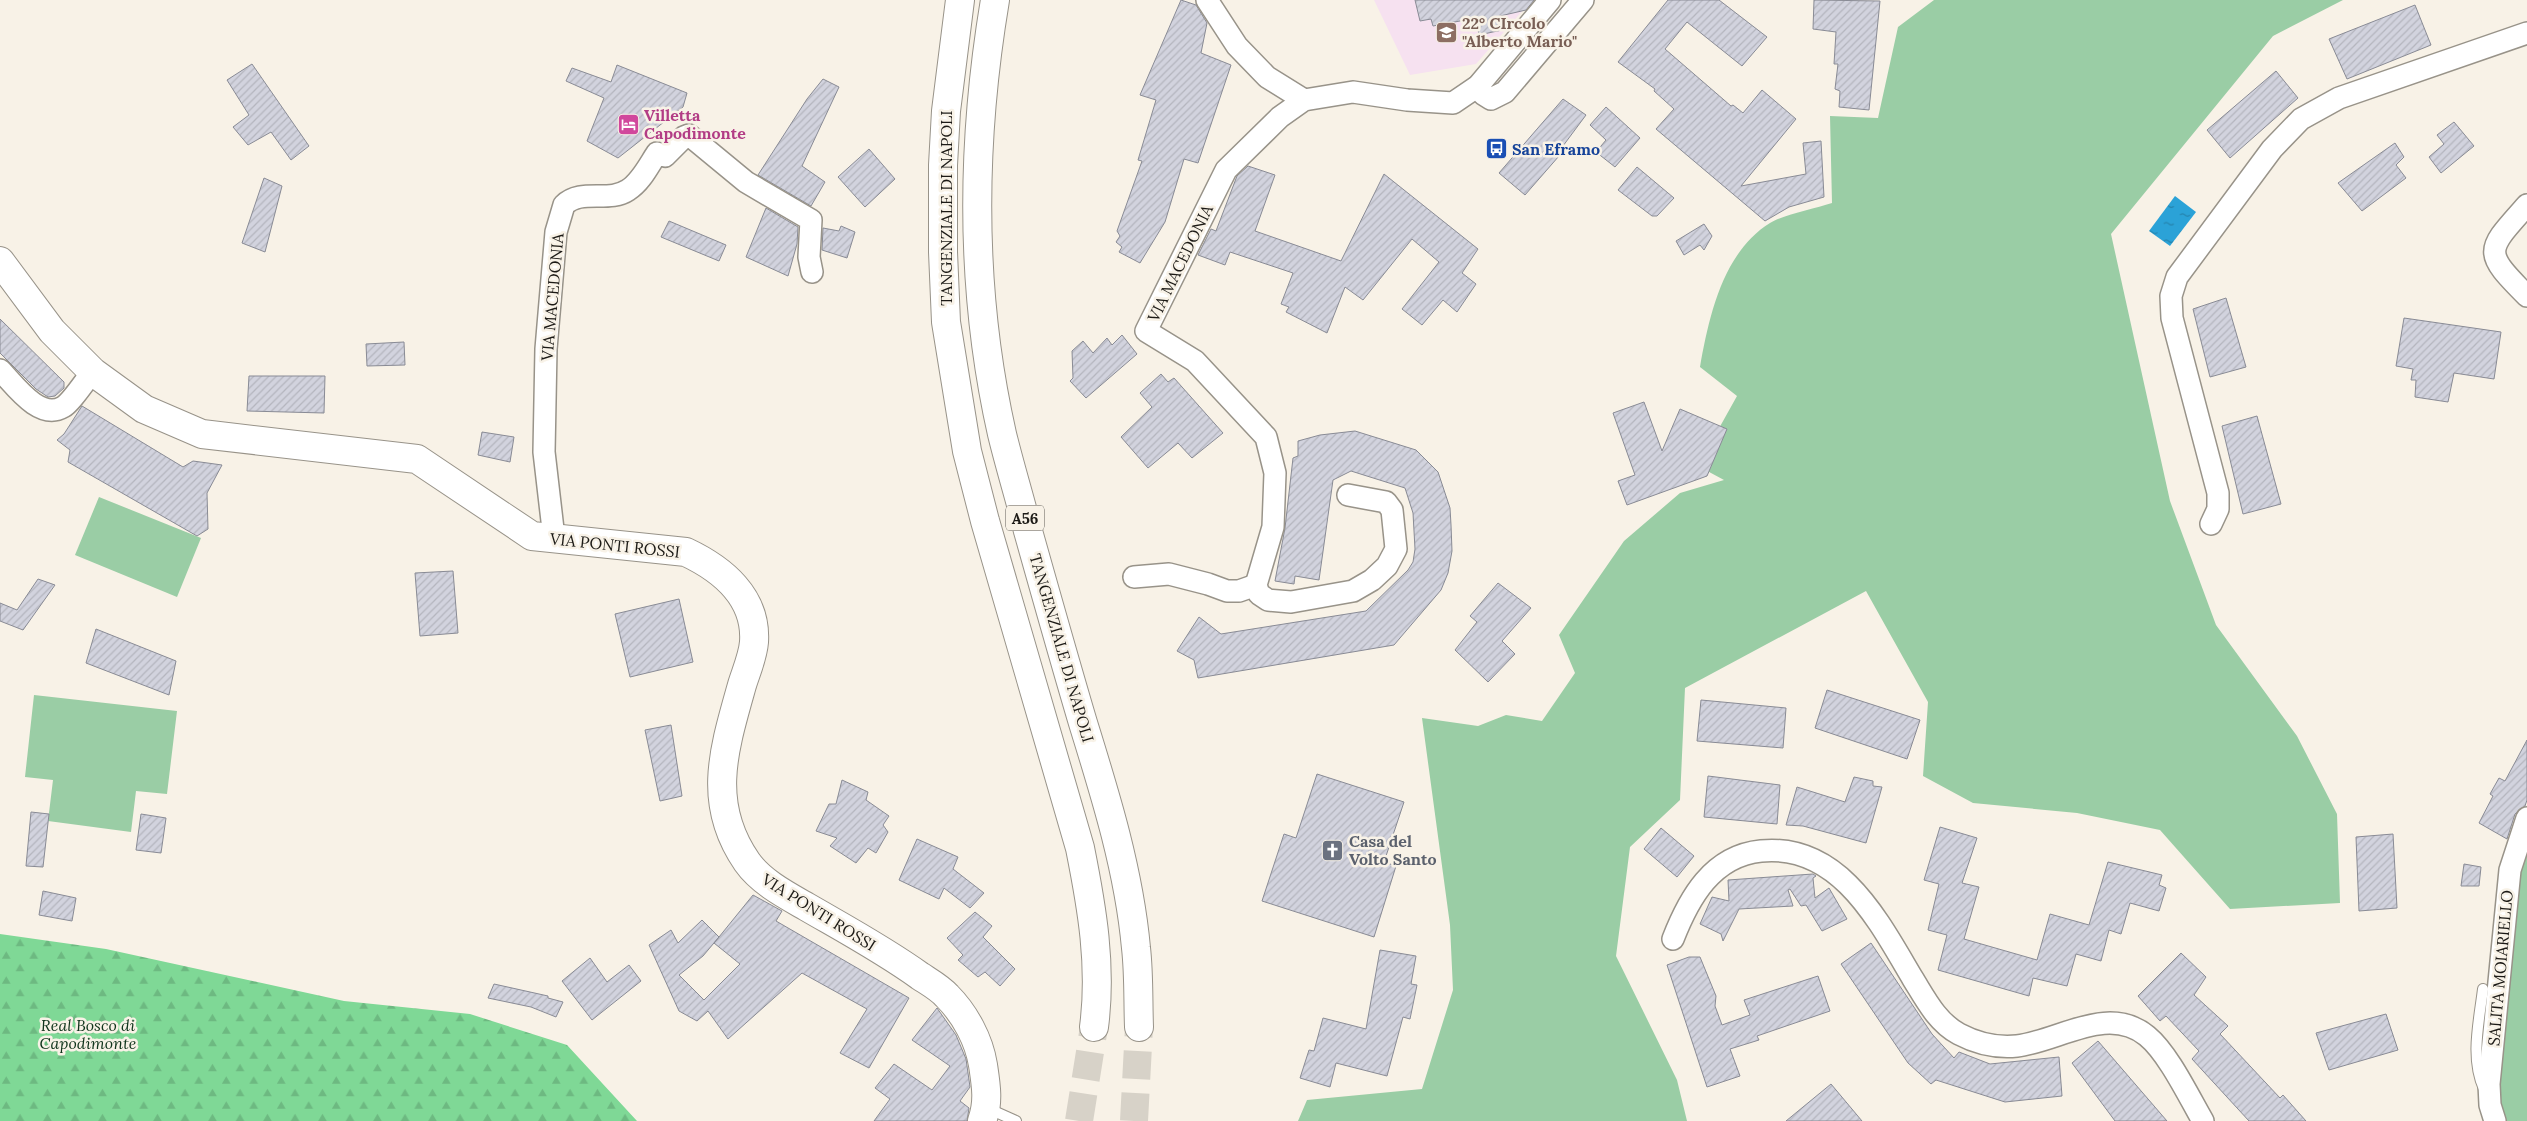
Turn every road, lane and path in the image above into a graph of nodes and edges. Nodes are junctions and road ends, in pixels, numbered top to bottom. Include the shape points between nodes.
1 (960, 0) edge
2 (995, 0) edge
3 (1206, 0) edge
4 (1550, 0) edge
5 (1584, 0) edge
6 (2527, 33) edge
7 (1478, 86) junction
8 (1304, 100) junction
9 (2526, 207) edge
10 (0, 261) edge
11 (812, 272) dead end
12 (2527, 296) edge
13 (0, 370) edge
14 (93, 372) junction
15 (1348, 495) dead end
16 (2211, 524) dead end
17 (554, 538) junction
18 (1134, 577) dead end
19 (1256, 585) junction
20 (2527, 818) edge
21 (1673, 939) dead end
22 (2483, 988) dead end
23 (1094, 1027) tunnel mouth
24 (1139, 1027) tunnel mouth
25 (2492, 1111) edge
26 (984, 1114) edge
27 (1012, 1120) edge
28 (2203, 1121) edge

1 - 23 main road, TANGENZIALE DI NAPOLI / A56 via 943,165 946,322 967,451 1082,857 1098,962
2 - 24 main road, TANGENZIALE DI NAPOLI / A56 via 981,108 978,168 978,245 993,384 1005,444 1122,862 1136,948
3 - 8 street via 1243,52 1268,77
4 - 7 street, VIA MACEDONIA
5 - 7 street via 1504,92 1491,99
6 - 16 street via 2339,98 2301,119 2272,150 2177,278 2171,296 2172,318 2218,493 2218,509
7 - 8 street, VIA MACEDONIA via 1453,103 1353,92
8 - 19 street, VIA MACEDONIA via 1280,117 1226,170 1146,331 1195,361 1266,438 1275,473 1273,527
9 - 12 street via 2497,240 2494,256 2503,271
10 - 14 main road, VIA PONTI ROSSI via 52,331
11 - 17 street, VIA MACEDONIA via 808,240 811,220 746,182 689,135 665,156 657,153 628,191 620,195 578,197 564,205 556,232 546,349 544,452
13 - 14 street via 30,401 40,408 52,410 63,407
14 - 17 main road, VIA PONTI ROSSI via 144,409 202,434 417,459 532,536
15 - 19 street via 1386,502 1392,510 1396,549 1387,566 1353,591 1291,602 1268,600 1259,594
17 - 26 main road, VIA PONTI ROSSI via 686,552 726,576 744,598 751,616 754,642 724,752 722,797 730,834 762,878 900,962 947,995 970,1028 981,1053 987,1094
18 - 19 street via 1169,574 1227,592
20 - 25 street, SALITA MOIARIELLO via 2510,870 2489,1084
21 - 28 street via 1694,893 1721,866 1745,854 1765,850 1810,859 1839,874 1851,886 1878,922 1931,1008 1956,1032 1986,1044 2011,1046 2096,1024 2127,1025 2146,1035 2157,1046
22 - 25 lane via 2476,1059 2478,1076
26 - 27 lane

